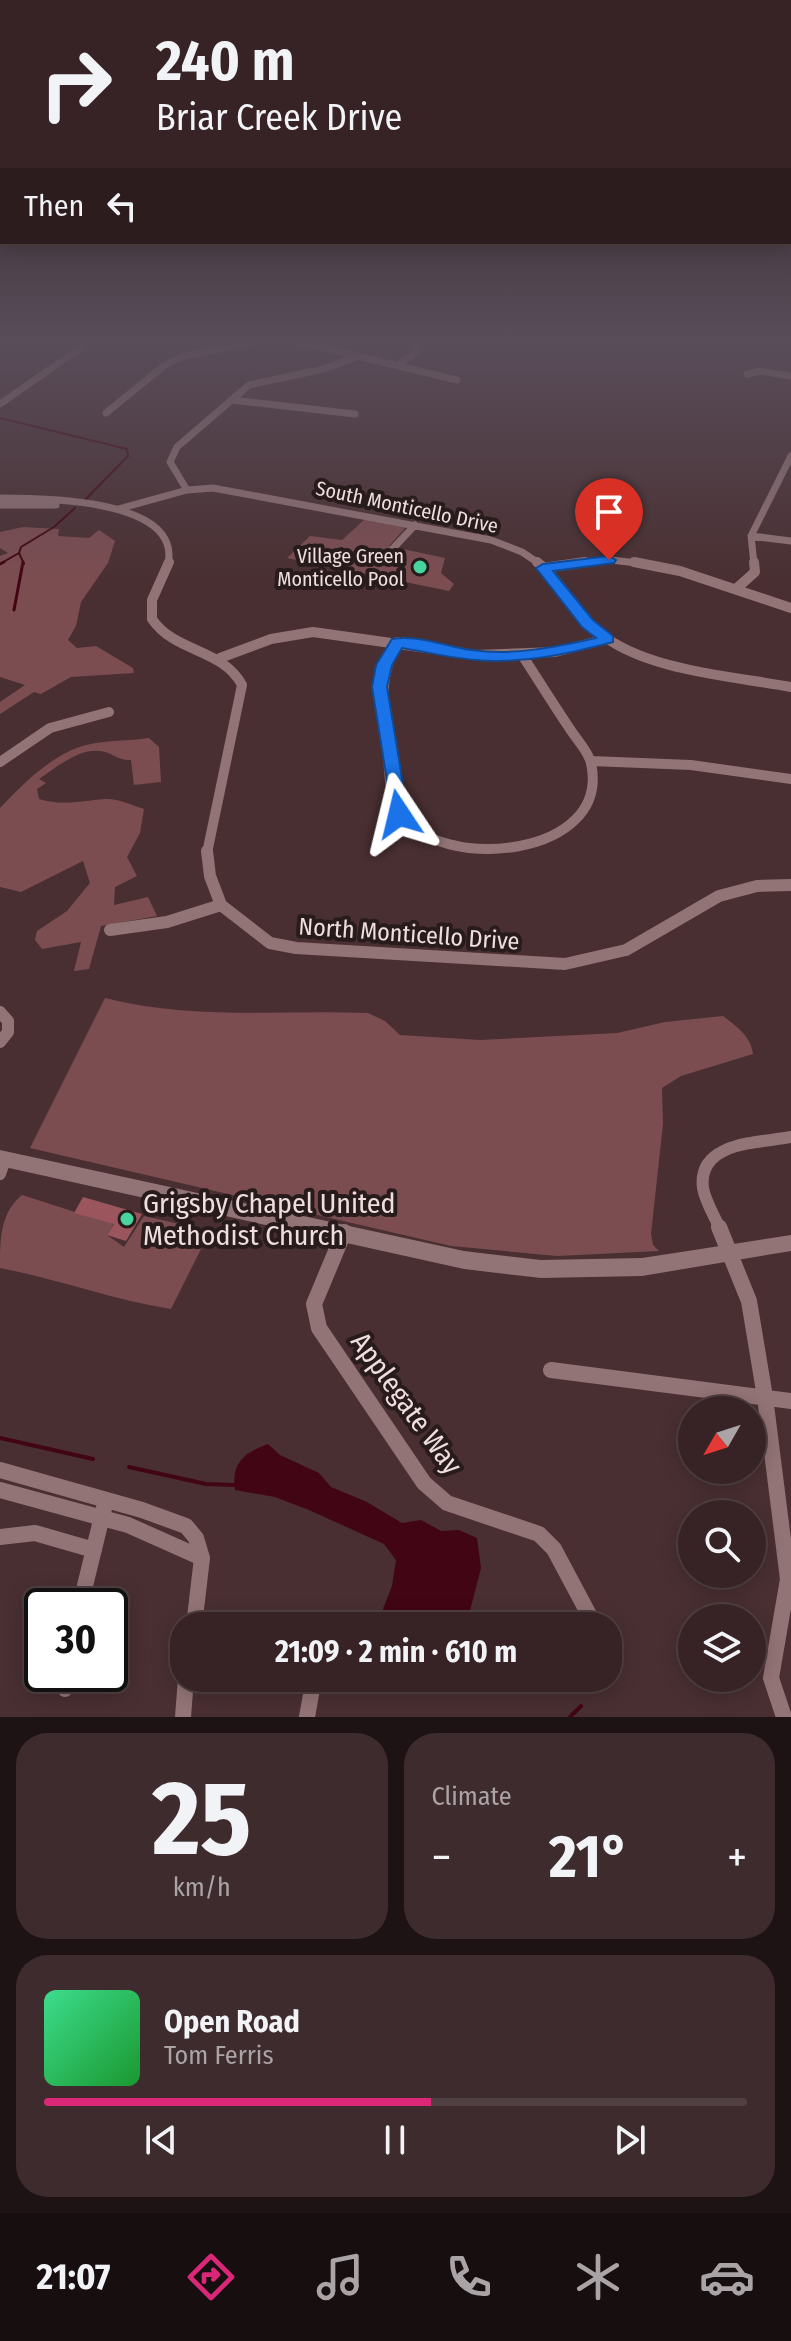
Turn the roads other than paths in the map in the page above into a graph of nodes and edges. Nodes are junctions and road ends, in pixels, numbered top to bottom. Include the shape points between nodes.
1 (208, 420) edge
2 (791, 456) edge
3 (187, 490) junction
4 (0, 498) edge
5 (73, 504) junction
6 (0, 505) edge
7 (118, 509) junction
8 (415, 525) junction
9 (751, 536) junction
10 (791, 541) edge
11 (385, 557) dead end
12 (543, 568) junction
13 (737, 588) junction
14 (791, 608) edge
15 (607, 639) junction
16 (397, 642) junction
17 (522, 655) junction
18 (220, 658) junction
19 (791, 687) edge
20 (109, 712) dead end
21 (591, 761) junction
22 (0, 762) edge
23 (791, 779) edge
24 (791, 885) edge
25 (221, 905) junction
26 (110, 930) dead end
27 (0, 1012) edge
28 (0, 1042) edge
29 (791, 1137) edge
30 (2, 1164) edge
31 (344, 1232) junction
32 (789, 1242) edge
33 (729, 1253) junction
34 (551, 1370) dead end
35 (757, 1396) edge
36 (765, 1396) edge
37 (766, 1397) edge
38 (791, 1401) edge
39 (766, 1404) edge
40 (0, 1470) edge
41 (27, 1478) junction
42 (0, 1490) edge
43 (19, 1495) junction
44 (105, 1509) junction
45 (0, 1537) edge
46 (94, 1550) junction
47 (790, 1579) edge
48 (84, 1588) edge
49 (196, 1612) edge
50 (588, 1612) edge
51 (185, 1692) edge
52 (311, 1692) edge
53 (183, 1717) edge
54 (307, 1717) edge
55 (784, 1717) edge

1 - 3 street via 177,447 170,462
2 - 9 street
3 - 7 street, South Monticello Drive
3 - 8 street, South Monticello Drive via 233,490
4 - 5 street
5 - 6 street
5 - 7 street
7 - 18 street via 159,526 167,539 170,553 149,604 151,619 178,642
8 - 11 street
8 - 12 street, South Monticello Drive via 491,540
9 - 10 street
9 - 13 street via 755,572
12 - 13 street via 609,560 660,565
12 - 15 street, South Monticello Drive via 588,624
13 - 14 street
15 - 17 street
15 - 19 street, South Monticello Drive via 637,653
16 - 17 street via 476,655
16 - 18 street via 313,632 271,639
16 - 21 street via 384,665 380,687 399,814 419,835 481,849 512,848 553,836 584,815 594,800
17 - 21 street
18 - 25 street via 237,670 242,685 207,850
20 - 22 street via 40,731
21 - 23 street via 704,764
24 - 25 street, North Monticello Drive via 757,886 719,896 626,950 565,964 296,948 270,943
25 - 26 street via 186,919
27 - 28 street via 8,1021
29 - 33 street via 720,1150 705,1166 703,1188
30 - 31 street
31 - 33 street via 464,1260 541,1269 642,1267
31 - 50 street, Applegate Way via 314,1304 319,1328 424,1483 447,1503 539,1534 554,1549
32 - 33 street
33 - 36 street via 749,1301
34 - 35 street
37 - 38 street
39 - 47 street
40 - 41 street
41 - 43 street
41 - 44 street
42 - 43 street
43 - 44 street
44 - 46 street
44 - 49 street via 202,1558
45 - 46 street via 37,1534
46 - 48 street
47 - 55 street via 771,1678
51 - 53 street
52 - 54 street

